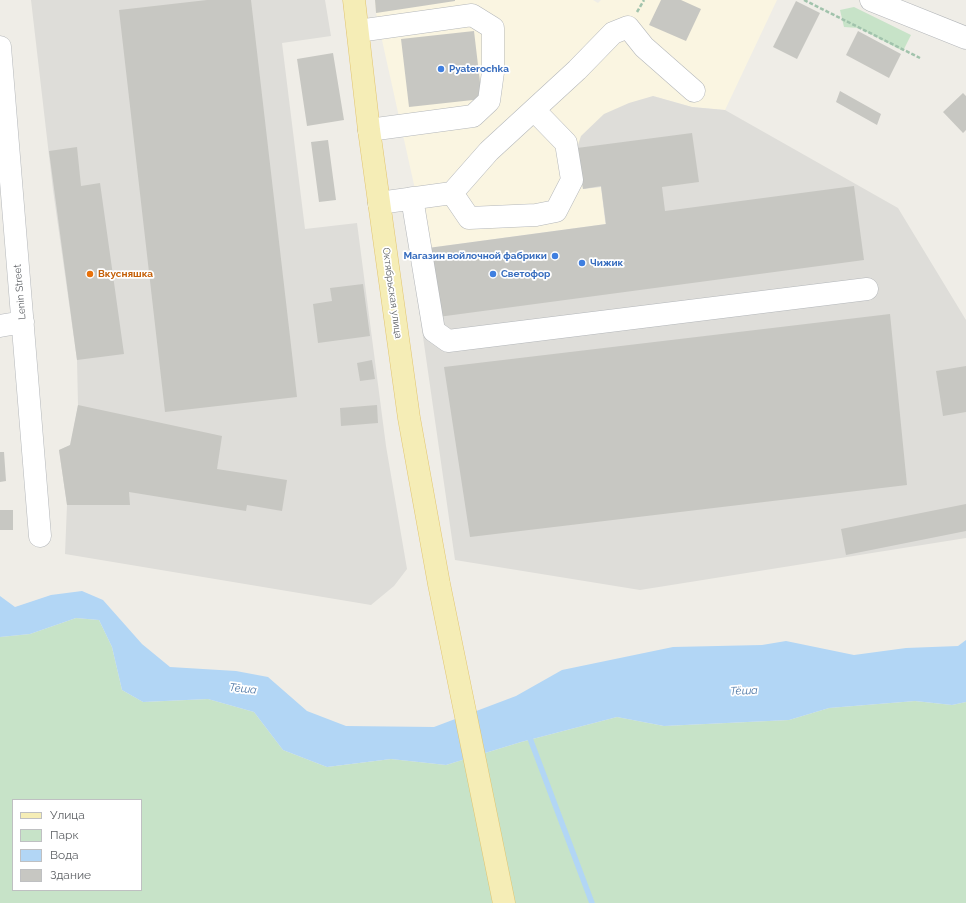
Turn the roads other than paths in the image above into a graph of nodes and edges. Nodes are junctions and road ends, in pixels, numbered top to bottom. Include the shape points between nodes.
1 (354, 0) edge
2 (871, 0) edge
3 (358, 31) junction
4 (966, 38) edge
5 (0, 47) edge
6 (694, 91) dead end
7 (534, 110) junction
8 (3, 116) edge
9 (369, 130) junction
10 (452, 193) junction
11 (412, 198) junction
12 (379, 203) junction
13 (867, 290) dead end
14 (23, 322) junction
15 (0, 326) edge
16 (40, 536) dead end
17 (504, 900) edge

1 - 3 main road, Октябрьская улица
2 - 4 street
3 - 9 main road, Октябрьская улица
3 - 9 street via 472,15 493,28 493,72 489,102 473,116
5 - 8 street, Lenin Street
6 - 7 street via 644,47 628,26 613,33
7 - 10 street via 489,151
7 - 10 street via 566,142 572,180 556,211 536,215 468,218
8 - 14 street, Lenin Street
9 - 12 main road, Октябрьская улица
10 - 11 street
11 - 12 street
11 - 13 street via 434,331 448,341
12 - 17 main road, Октябрьская улица via 409,418 439,584
14 - 15 street
14 - 16 street, Lenin Street

